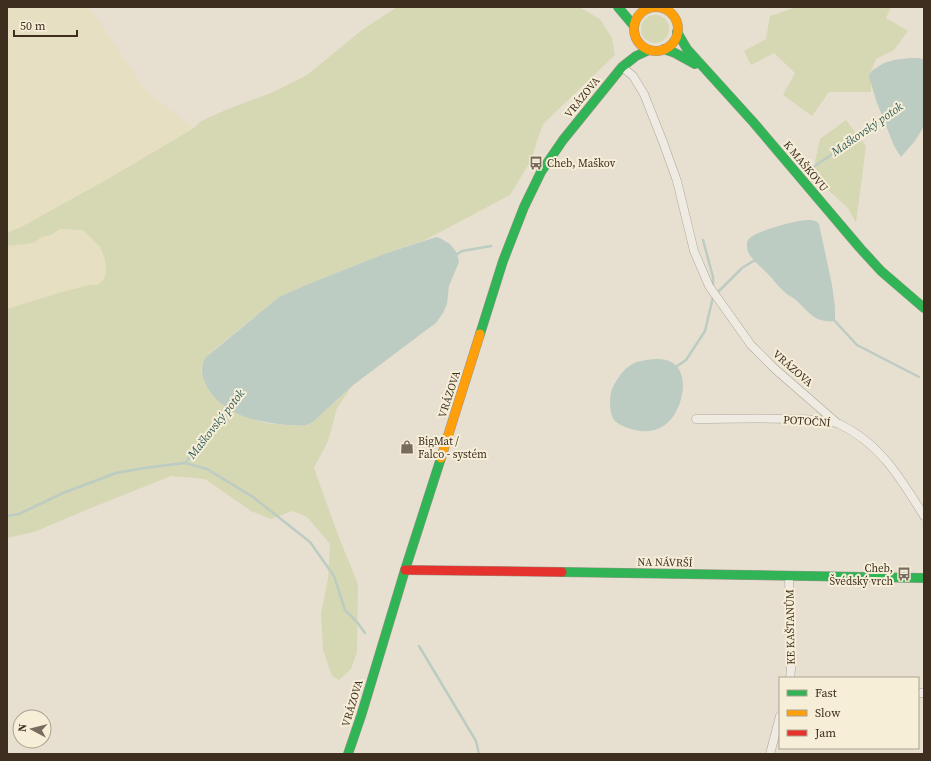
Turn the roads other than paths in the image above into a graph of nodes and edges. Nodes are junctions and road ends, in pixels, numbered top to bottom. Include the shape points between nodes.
1 (618, 7) edge
2 (636, 7) edge
3 (679, 7) edge
4 (665, 8) edge
5 (647, 9) junction
6 (675, 19) junction
7 (634, 31) junction
8 (677, 32) junction
9 (664, 49) junction
10 (649, 50) junction
11 (622, 67) junction
12 (705, 70) junction
13 (924, 308) edge
14 (696, 419) dead end
15 (838, 423) junction
16 (924, 516) edge
17 (405, 570) junction
18 (789, 576) junction
19 (924, 578) edge
20 (790, 677) edge
21 (779, 720) edge
22 (348, 754) edge
23 (770, 754) edge

1 - 7 street
2 - 5 street
3 - 6 street
4 - 5 street
4 - 6 street
5 - 7 street via 636,19
6 - 8 street
7 - 10 street via 638,42
7 - 11 street via 631,48
8 - 9 street via 673,42
8 - 12 street, K MAŠKOVU via 687,49
9 - 10 street
9 - 12 street
10 - 11 street, VRÁZOVA
11 - 15 street, VRÁZOVA via 633,76 644,94 664,142 677,181 694,251 709,286 751,345 774,369
11 - 17 street, VRÁZOVA via 563,140 541,172 524,207 503,262
12 - 13 street, K MAŠKOVU via 754,123 860,248
14 - 15 street, POTOČNÍ via 806,419
15 - 16 street, POTOČNÍ via 859,435 892,466
17 - 18 street, NA NÁVRŠÍ
17 - 22 street, VRÁZOVA
18 - 19 street, NA NÁVRŠÍ
18 - 20 street, KE KAŠTANŮM
21 - 23 street

